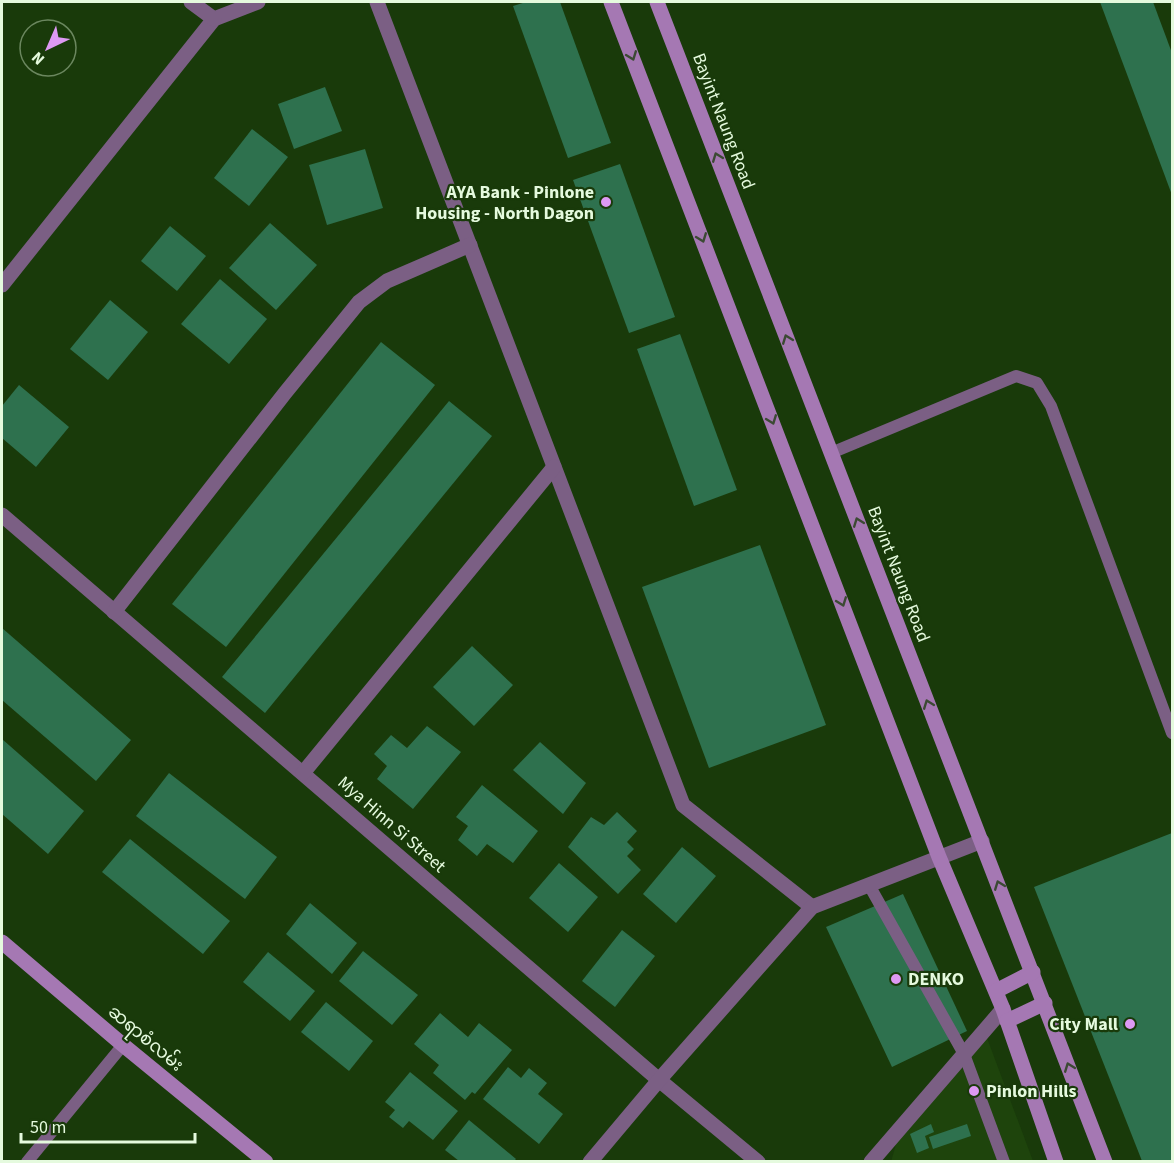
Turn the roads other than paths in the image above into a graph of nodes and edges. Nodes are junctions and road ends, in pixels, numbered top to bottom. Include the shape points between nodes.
1 (191, 2) edge
2 (258, 2) edge
3 (377, 2) edge
4 (611, 2) edge
5 (657, 2) edge
6 (214, 19) junction
7 (470, 245) junction
8 (2, 285) edge
9 (831, 453) junction
10 (554, 467) junction
11 (2, 516) edge
12 (114, 612) junction
13 (1173, 734) edge
14 (303, 773) junction
15 (982, 840) junction
16 (939, 857) junction
17 (869, 885) junction
18 (812, 907) junction
19 (2, 942) edge
20 (1033, 972) junction
21 (996, 991) junction
22 (1045, 1004) junction
23 (1005, 1015) junction
24 (123, 1045) junction
25 (964, 1054) junction
26 (659, 1080) junction
27 (27, 1161) edge
28 (266, 1161) edge
29 (590, 1161) edge
30 (758, 1161) edge
31 (872, 1161) edge
32 (1004, 1161) edge
33 (1056, 1161) edge
34 (1105, 1161) edge

1 - 6 street
2 - 6 street
3 - 7 street
4 -> 16 main road
9 -> 5 main road, Bayint Naung Road
6 - 8 street
7 - 10 street
7 - 12 street via 387,280 359,302
9 - 13 lane via 1016,376 1037,382 1051,406
15 -> 9 main road, Bayint Naung Road
10 - 14 street
10 - 18 street via 683,805
11 - 12 street, Mya Hinn Si Street
12 - 14 street, Mya Hinn Si Street
14 - 26 street, Mya Hinn Si Street
15 - 16 street
20 -> 15 main road, Bayint Naung Road
16 - 17 street
16 - 21 main road
17 - 18 street
17 - 25 lane
18 - 26 street
19 - 24 main road, ဆရာစံလမ်း
20 - 21 main road
20 - 22 main road, Bayint Naung Road
21 - 23 main road
22 - 23 main road
34 -> 22 main road, Bayint Naung Road
23 - 25 street
23 - 33 main road
24 - 27 lane
24 - 28 main road, ဆရာစံလမ်း
25 - 31 street
25 - 32 lane
26 - 29 street
26 - 30 street, Mya Hinn Si Street

